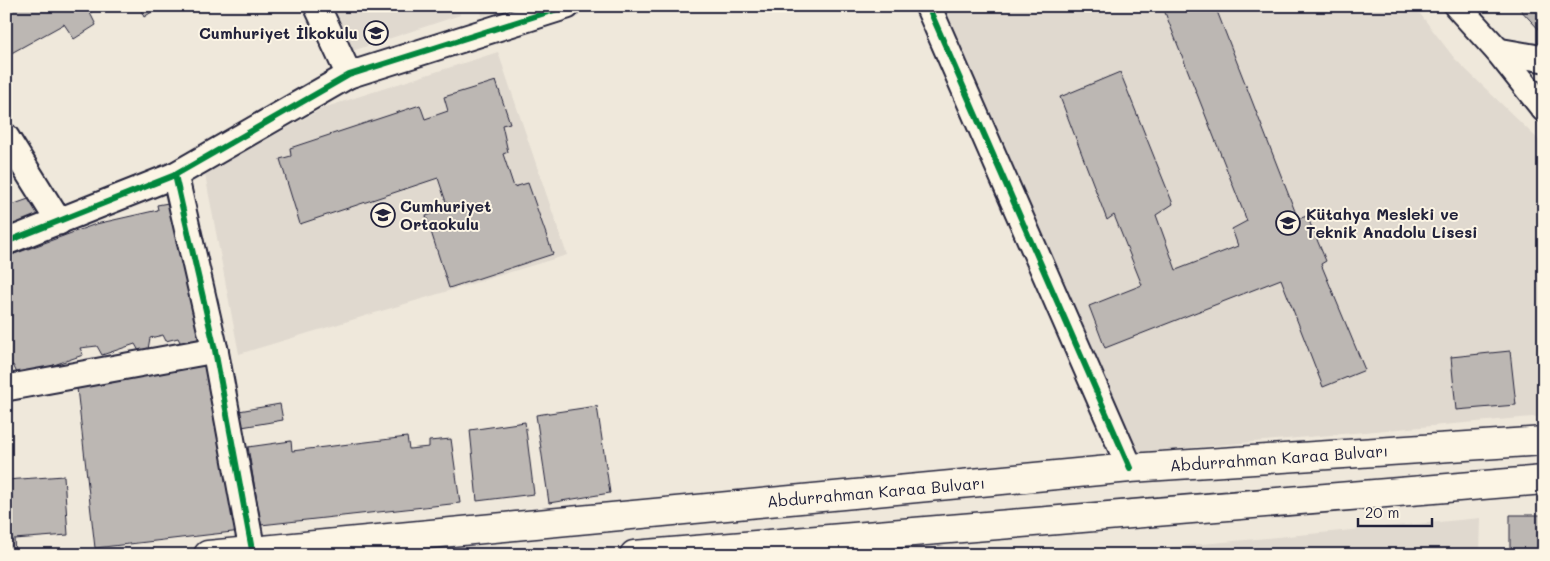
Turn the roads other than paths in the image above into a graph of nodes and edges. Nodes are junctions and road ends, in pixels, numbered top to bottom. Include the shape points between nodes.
1 (317, 6) edge
2 (567, 6) edge
3 (928, 6) edge
4 (1457, 6) edge
5 (1498, 51) junction
6 (1544, 59) edge
7 (349, 75) junction
8 (1544, 109) edge
9 (6, 137) edge
10 (175, 174) junction
11 (60, 222) junction
12 (6, 242) edge
13 (215, 350) junction
14 (6, 388) edge
15 (1544, 441) edge
16 (1130, 468) junction
17 (1544, 480) edge
18 (252, 550) junction
19 (208, 555) edge
20 (634, 555) edge

1 - 7 street
2 - 7 street
3 - 16 street
4 - 5 street
5 - 6 street
5 - 8 street
7 - 10 street
9 - 11 street
10 - 11 street
10 - 13 street
11 - 12 street
13 - 14 street
13 - 18 street
15 - 16 main road, Abdurrahman Karaa Bulvarı
16 - 18 main road, Abdurrahman Karaa Bulvarı
17 - 20 main road
18 - 19 main road, Abdurrahman Karaa Bulvarı

